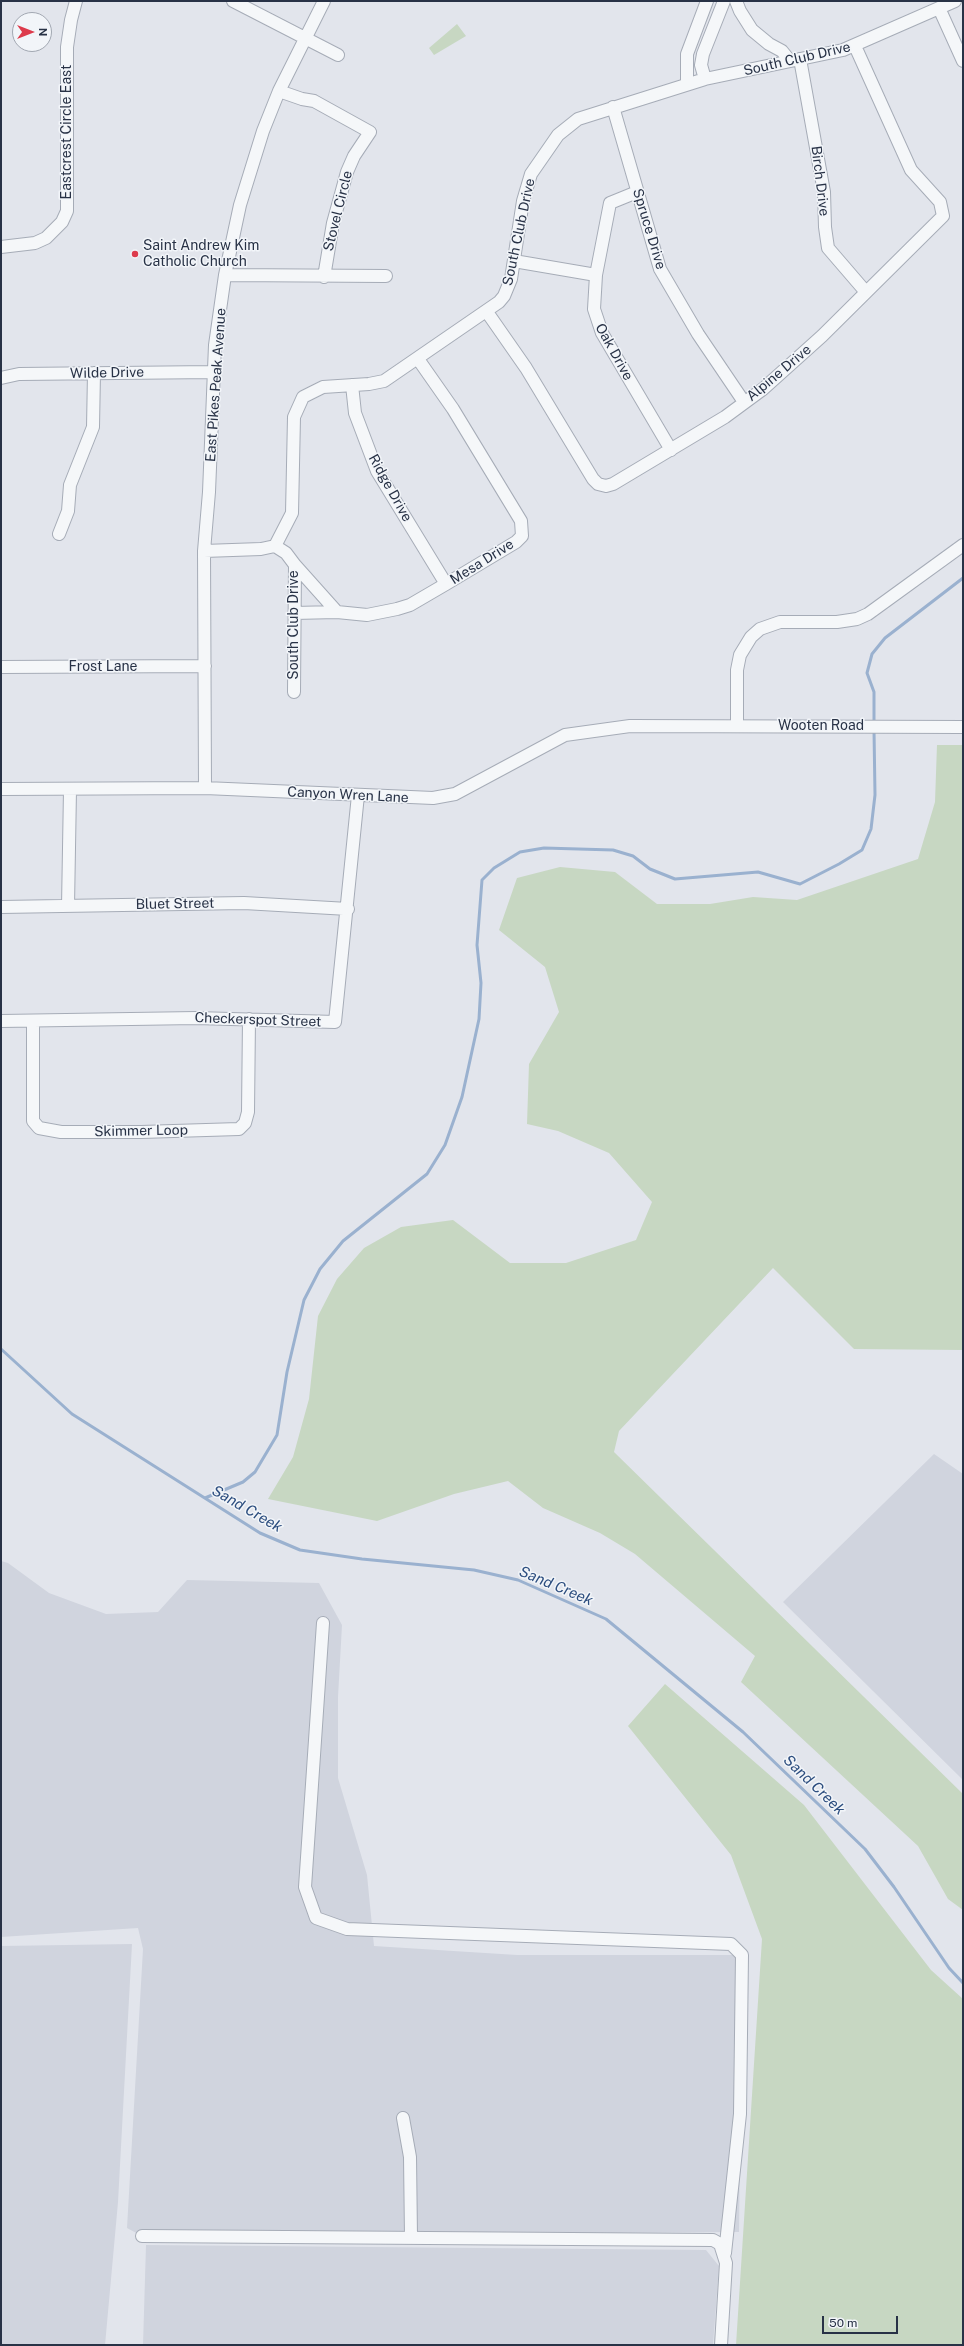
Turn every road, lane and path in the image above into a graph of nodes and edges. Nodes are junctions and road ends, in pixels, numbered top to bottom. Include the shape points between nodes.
1 (76, 1) edge
2 (233, 1) edge
3 (324, 1) edge
4 (707, 1) edge
5 (724, 1) edge
6 (736, 1) edge
7 (955, 1) edge
8 (939, 8) junction
9 (304, 38) junction
10 (855, 46) junction
11 (338, 55) dead end
12 (795, 60) junction
13 (963, 61) edge
14 (705, 79) junction
15 (687, 84) junction
16 (279, 90) junction
17 (613, 107) junction
18 (637, 192) junction
19 (3, 247) edge
20 (514, 261) junction
21 (225, 275) junction
22 (596, 275) junction
23 (386, 276) dead end
24 (324, 277) junction
25 (865, 291) junction
26 (487, 312) junction
27 (418, 359) junction
28 (214, 372) junction
29 (94, 373) junction
30 (1, 378) edge
31 (352, 385) junction
32 (744, 402) junction
33 (671, 450) junction
34 (58, 534) dead end
35 (963, 545) edge
36 (275, 546) junction
37 (204, 551) junction
38 (295, 565) junction
39 (446, 584) junction
40 (336, 612) junction
41 (294, 613) junction
42 (205, 666) junction
43 (1, 667) edge
44 (294, 692) dead end
45 (737, 726) junction
46 (680, 727) joint
47 (963, 727) edge
48 (205, 788) junction
49 (1, 789) edge
50 (70, 790) junction
51 (358, 795) junction
52 (68, 906) junction
53 (1, 907) edge
54 (348, 909) junction
55 (249, 1019) junction
56 (1, 1021) edge
57 (32, 1022) junction
58 (323, 1623) dead end
59 (403, 2118) dead end
60 (142, 2236) dead end
61 (411, 2237) junction
62 (724, 2253) junction
63 (721, 2345) edge

1 - 19 street, Eastcrest Circle East via 67,47 67,210 62,222 46,238 35,243
2 - 9 street
3 - 9 street, East Pikes Peak Avenue
4 - 15 street via 687,54
5 - 14 street via 703,54 701,65
6 - 12 street via 752,30
7 - 8 street, South Club Drive
8 - 10 street, South Club Drive
8 - 13 street
9 - 11 street
9 - 16 street, East Pikes Peak Avenue
10 - 12 street, South Club Drive
10 - 25 street, Alpine Drive via 911,170 940,202 943,210 938,222
12 - 14 street, South Club Drive
12 - 25 street, Birch Drive via 824,192 828,248
14 - 15 street, South Club Drive
15 - 17 street, South Club Drive
16 - 21 street, East Pikes Peak Avenue via 252,163
16 - 24 street, Stovel Circle via 314,101 370,132 347,172 333,223
17 - 18 street, Spruce Drive
17 - 20 street, South Club Drive via 578,119 567,126 536,164 523,201
18 - 22 street, Oak Drive via 610,203
18 - 32 street, Spruce Drive via 660,269 698,334
20 - 22 street
20 - 26 street, South Club Drive via 511,279 504,296
21 - 24 street
21 - 28 street, East Pikes Peak Avenue via 215,345
22 - 33 street, Oak Drive via 594,309 599,328
23 - 24 street
25 - 32 street, Alpine Drive via 800,356
26 - 27 street, South Club Drive
26 - 33 street, Alpine Drive via 526,368 598,484 613,484
27 - 31 street, South Club Drive via 384,381
27 - 39 street, Mesa Drive via 470,435 523,528 522,536 516,542
28 - 29 street, Wilde Drive
28 - 37 street, East Pikes Peak Avenue via 209,498
29 - 30 street, Wilde Drive via 19,374
29 - 34 street via 93,427 70,485 68,511
31 - 36 street, South Club Drive via 323,387 300,393 294,417 292,513
31 - 39 street, Ridge Drive via 355,413 378,471
32 - 33 street, Alpine Drive
35 - 45 street via 868,614 857,619 837,622 780,622 760,629 751,637 740,655 737,670
36 - 37 street via 261,549
36 - 38 street, South Club Drive via 286,553
37 - 42 street, East Pikes Peak Avenue
38 - 40 street
38 - 41 street, South Club Drive
39 - 40 street, Mesa Drive via 397,610 367,615
40 - 41 street, Mesa Drive
41 - 44 street, South Club Drive
42 - 43 street, Frost Lane
42 - 48 street, East Pikes Peak Avenue
45 - 46 street, Wooten Road
45 - 47 street, Wooten Road
46 - 51 street, Canyon Wren Lane via 630,726 565,735 455,794 433,798
48 - 50 street, Canyon Wren Lane
48 - 51 street, Canyon Wren Lane
49 - 50 street, Canyon Wren Lane
50 - 52 street
51 - 54 street, Checkerspot Street
52 - 53 street, Bluet Street
52 - 54 street, Bluet Street via 244,903
54 - 55 street, Checkerspot Street via 335,1022
55 - 57 street, Checkerspot Street
55 - 57 street, Skimmer Loop via 246,1123 239,1129 140,1132 61,1132 39,1128 33,1121
56 - 57 street, Checkerspot Street
58 - 62 street via 305,1887 316,1918 347,1929 731,1944 742,1955 740,2114
59 - 61 street via 410,2157
60 - 61 street
61 - 62 street via 714,2240 720,2244
62 - 63 street via 726,2263

